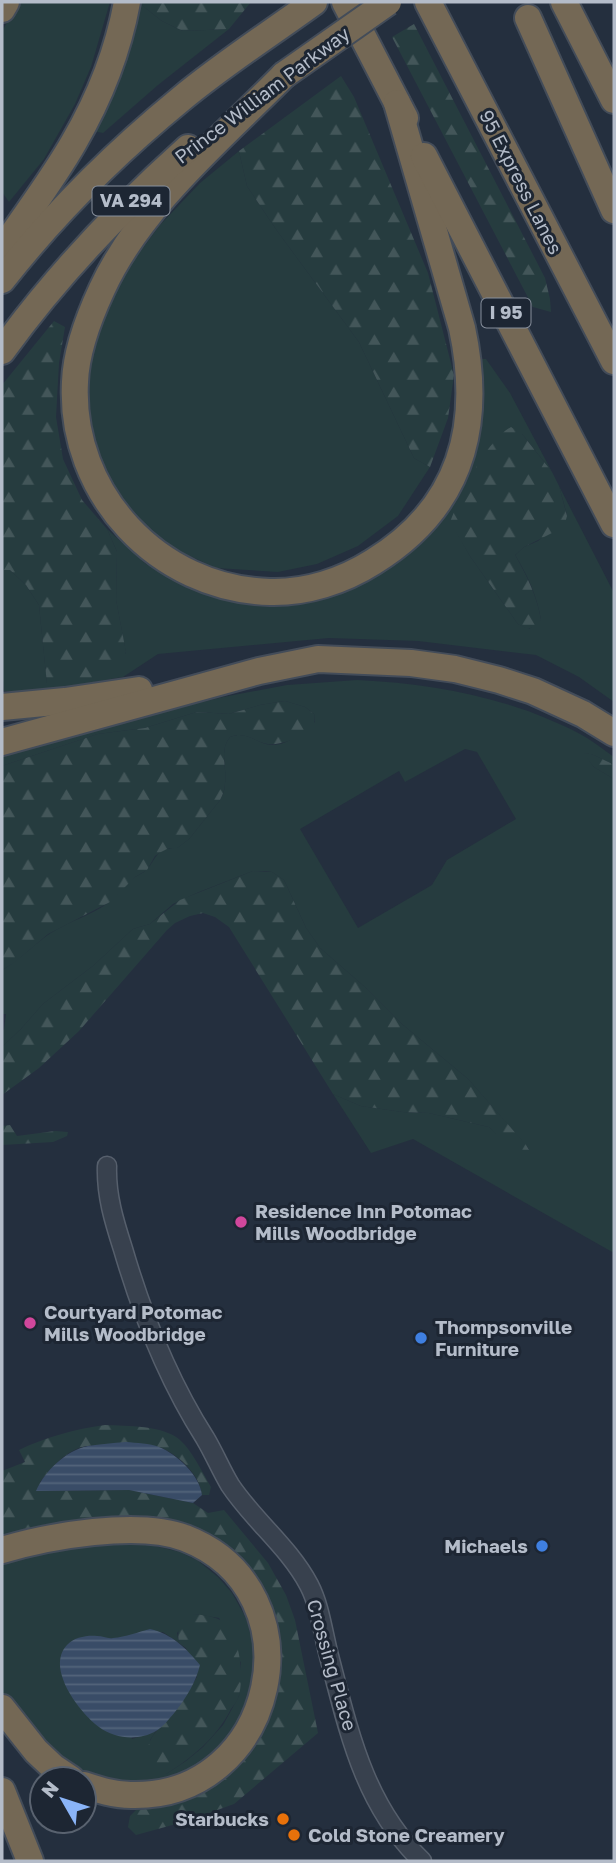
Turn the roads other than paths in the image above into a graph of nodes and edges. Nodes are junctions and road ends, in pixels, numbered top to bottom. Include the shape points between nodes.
1 (6, 2) edge
2 (127, 2) edge
3 (314, 2) edge
4 (345, 2) edge
5 (388, 2) edge
6 (428, 2) edge
7 (564, 2) edge
8 (570, 2) edge
9 (2, 9) edge
10 (524, 10) edge
11 (614, 73) edge
12 (284, 75) junction
13 (614, 100) edge
14 (397, 103) junction
15 (614, 183) edge
16 (614, 210) edge
17 (2, 250) edge
18 (2, 280) edge
19 (2, 351) edge
20 (614, 361) edge
21 (614, 524) edge
22 (259, 671) junction
23 (2, 707) edge
24 (614, 733) edge
25 (2, 742) edge
26 (107, 1166) dead end
27 (2, 1550) edge
28 (2, 1707) edge
29 (50, 1765) edge
30 (98, 1789) edge
31 (2, 1791) edge
32 (30, 1861) edge
33 (422, 1861) edge

1 - 9 highway
2 - 17 highway via 108,71 74,144
3 - 18 highway, VA 294 via 183,97 125,146
4 - 14 highway, I 95
5 - 12 highway, Prince William Parkway / VA 294, bridge
6 - 20 highway, 95 Express Lanes
7 - 13 highway
8 - 11 highway
10 - 15 highway
10 - 16 highway
12 - 14 highway via 174,185 136,232 103,288 78,358 75,380 80,440 89,468 118,518 164,557 220,583 273,592 307,589 360,570 419,527 437,505 461,453 471,388 469,358
12 - 19 highway, Prince William Parkway / VA 294 via 193,143 138,193 79,254
14 - 21 highway, I 95
22 - 23 highway
22 - 24 highway via 318,659 456,669 533,691
22 - 25 highway
26 - 33 street, Crossing Place via 112,1212 129,1271 182,1399 231,1486 310,1586 348,1726 371,1791 384,1815
27 - 30 highway via 74,1534 160,1532 183,1537 223,1560 246,1586 261,1618 267,1642 265,1685 261,1704 234,1751 217,1768 173,1789 130,1795
28 - 29 highway
31 - 32 highway

